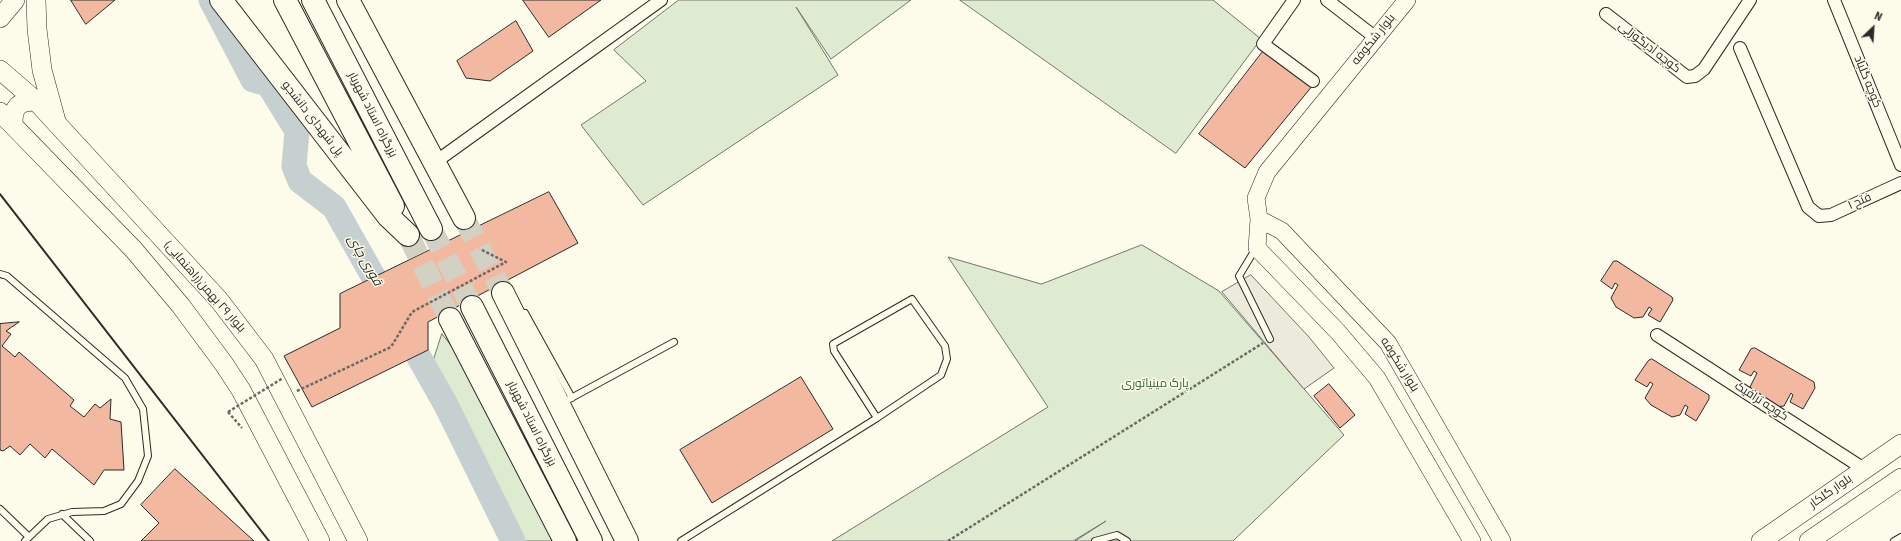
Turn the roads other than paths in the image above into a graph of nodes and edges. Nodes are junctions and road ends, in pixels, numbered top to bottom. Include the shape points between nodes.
1 (16, 0) edge
2 (36, 0) edge
3 (221, 0) edge
4 (284, 0) edge
5 (313, 0) edge
6 (348, 0) edge
7 (661, 0) edge
8 (1294, 0) edge
9 (1327, 0) edge
10 (1407, 0) edge
11 (1750, 0) edge
12 (1834, 0) edge
13 (1606, 14) dead end
14 (0, 18) edge
15 (1376, 38) junction
16 (1740, 48) dead end
17 (0, 70) edge
18 (1313, 81) dead end
19 (36, 100) junction
20 (4, 122) edge
21 (57, 124) junction
22 (434, 162) junction
23 (1901, 165) edge
24 (1901, 183) edge
25 (464, 218) tunnel mouth
26 (1259, 219) junction
27 (432, 229) tunnel mouth
28 (1257, 247) junction
29 (0, 274) edge
30 (511, 298) tunnel mouth
31 (472, 307) tunnel mouth
32 (450, 319) tunnel mouth
33 (1657, 335) dead end
34 (1270, 339) road end
35 (674, 342) dead end
36 (565, 401) junction
37 (877, 418) junction
38 (1901, 444) edge
39 (1864, 469) junction
40 (1901, 478) edge
41 (0, 509) edge
42 (62, 514) junction
43 (1901, 537) edge
44 (27, 539) edge
45 (90, 541) edge
46 (320, 541) edge
47 (358, 541) edge
48 (565, 541) edge
49 (591, 541) edge
50 (627, 541) edge
51 (681, 541) edge
52 (1095, 541) edge
53 (1127, 541) edge
54 (1472, 541) edge
55 (1502, 541) edge
56 (1761, 541) edge
57 (1809, 541) edge
58 (1894, 541) edge

1 - 14 main road
2 - 21 main road via 42,70
3 - 4 highway, پل شهدای دانشجو via 340,156 388,216 408,236
5 - 27 highway, بزرگراه استاد شهریار
6 - 22 highway
7 - 22 street
8 - 18 street via 1263,44
9 - 15 street
10 - 15 main road, بلوار شکوفه
11 - 13 street, کوچه آدیگوزلی via 1704,69 1695,76 1687,77
12 - 23 street, کوچه گلباد
15 - 26 main road, بلوار شکوفه via 1267,172 1256,198
16 - 24 street, فتح ۱ via 1808,207 1818,216 1832,215
17 - 19 main road, بلوار ٢٩ بهمن(راهنمایی)
19 - 20 main road via 18,105
19 - 21 main road, بلوار ٢٩ بهمن(راهنمایی)
20 - 46 main road via 28,142 134,250 181,306 242,390
21 - 47 main road, بلوار ٢٩ بهمن(راهنمایی) via 219,300 264,359
22 - 25 highway
26 - 28 main road, بلوار شکوفه
26 - 55 main road, بلوار شکوفه via 1282,230 1388,343
28 - 34 lane via 1240,276
28 - 54 main road, بلوار شکوفه via 1338,332 1377,378
29 - 42 lane via 6,276 125,378 143,409 148,456 138,481 121,504 104,511
30 - 36 highway
31 - 49 highway, بزرگراه استاد شهریار
32 - 48 highway, بزرگراه استاد شهریار
33 - 39 street, کوچه ترافیک
35 - 36 lane
36 - 50 highway
37 - 37 lane via 941,375 947,359 944,346 912,298 833,344 834,351
37 - 51 lane
38 - 39 main road, بلوار گلکار
39 - 56 main road, بلوار گلکار
40 - 57 main road
41 - 44 lane
42 - 44 lane via 48,519
42 - 45 lane
43 - 58 lane
52 - 53 lane via 1117,535

